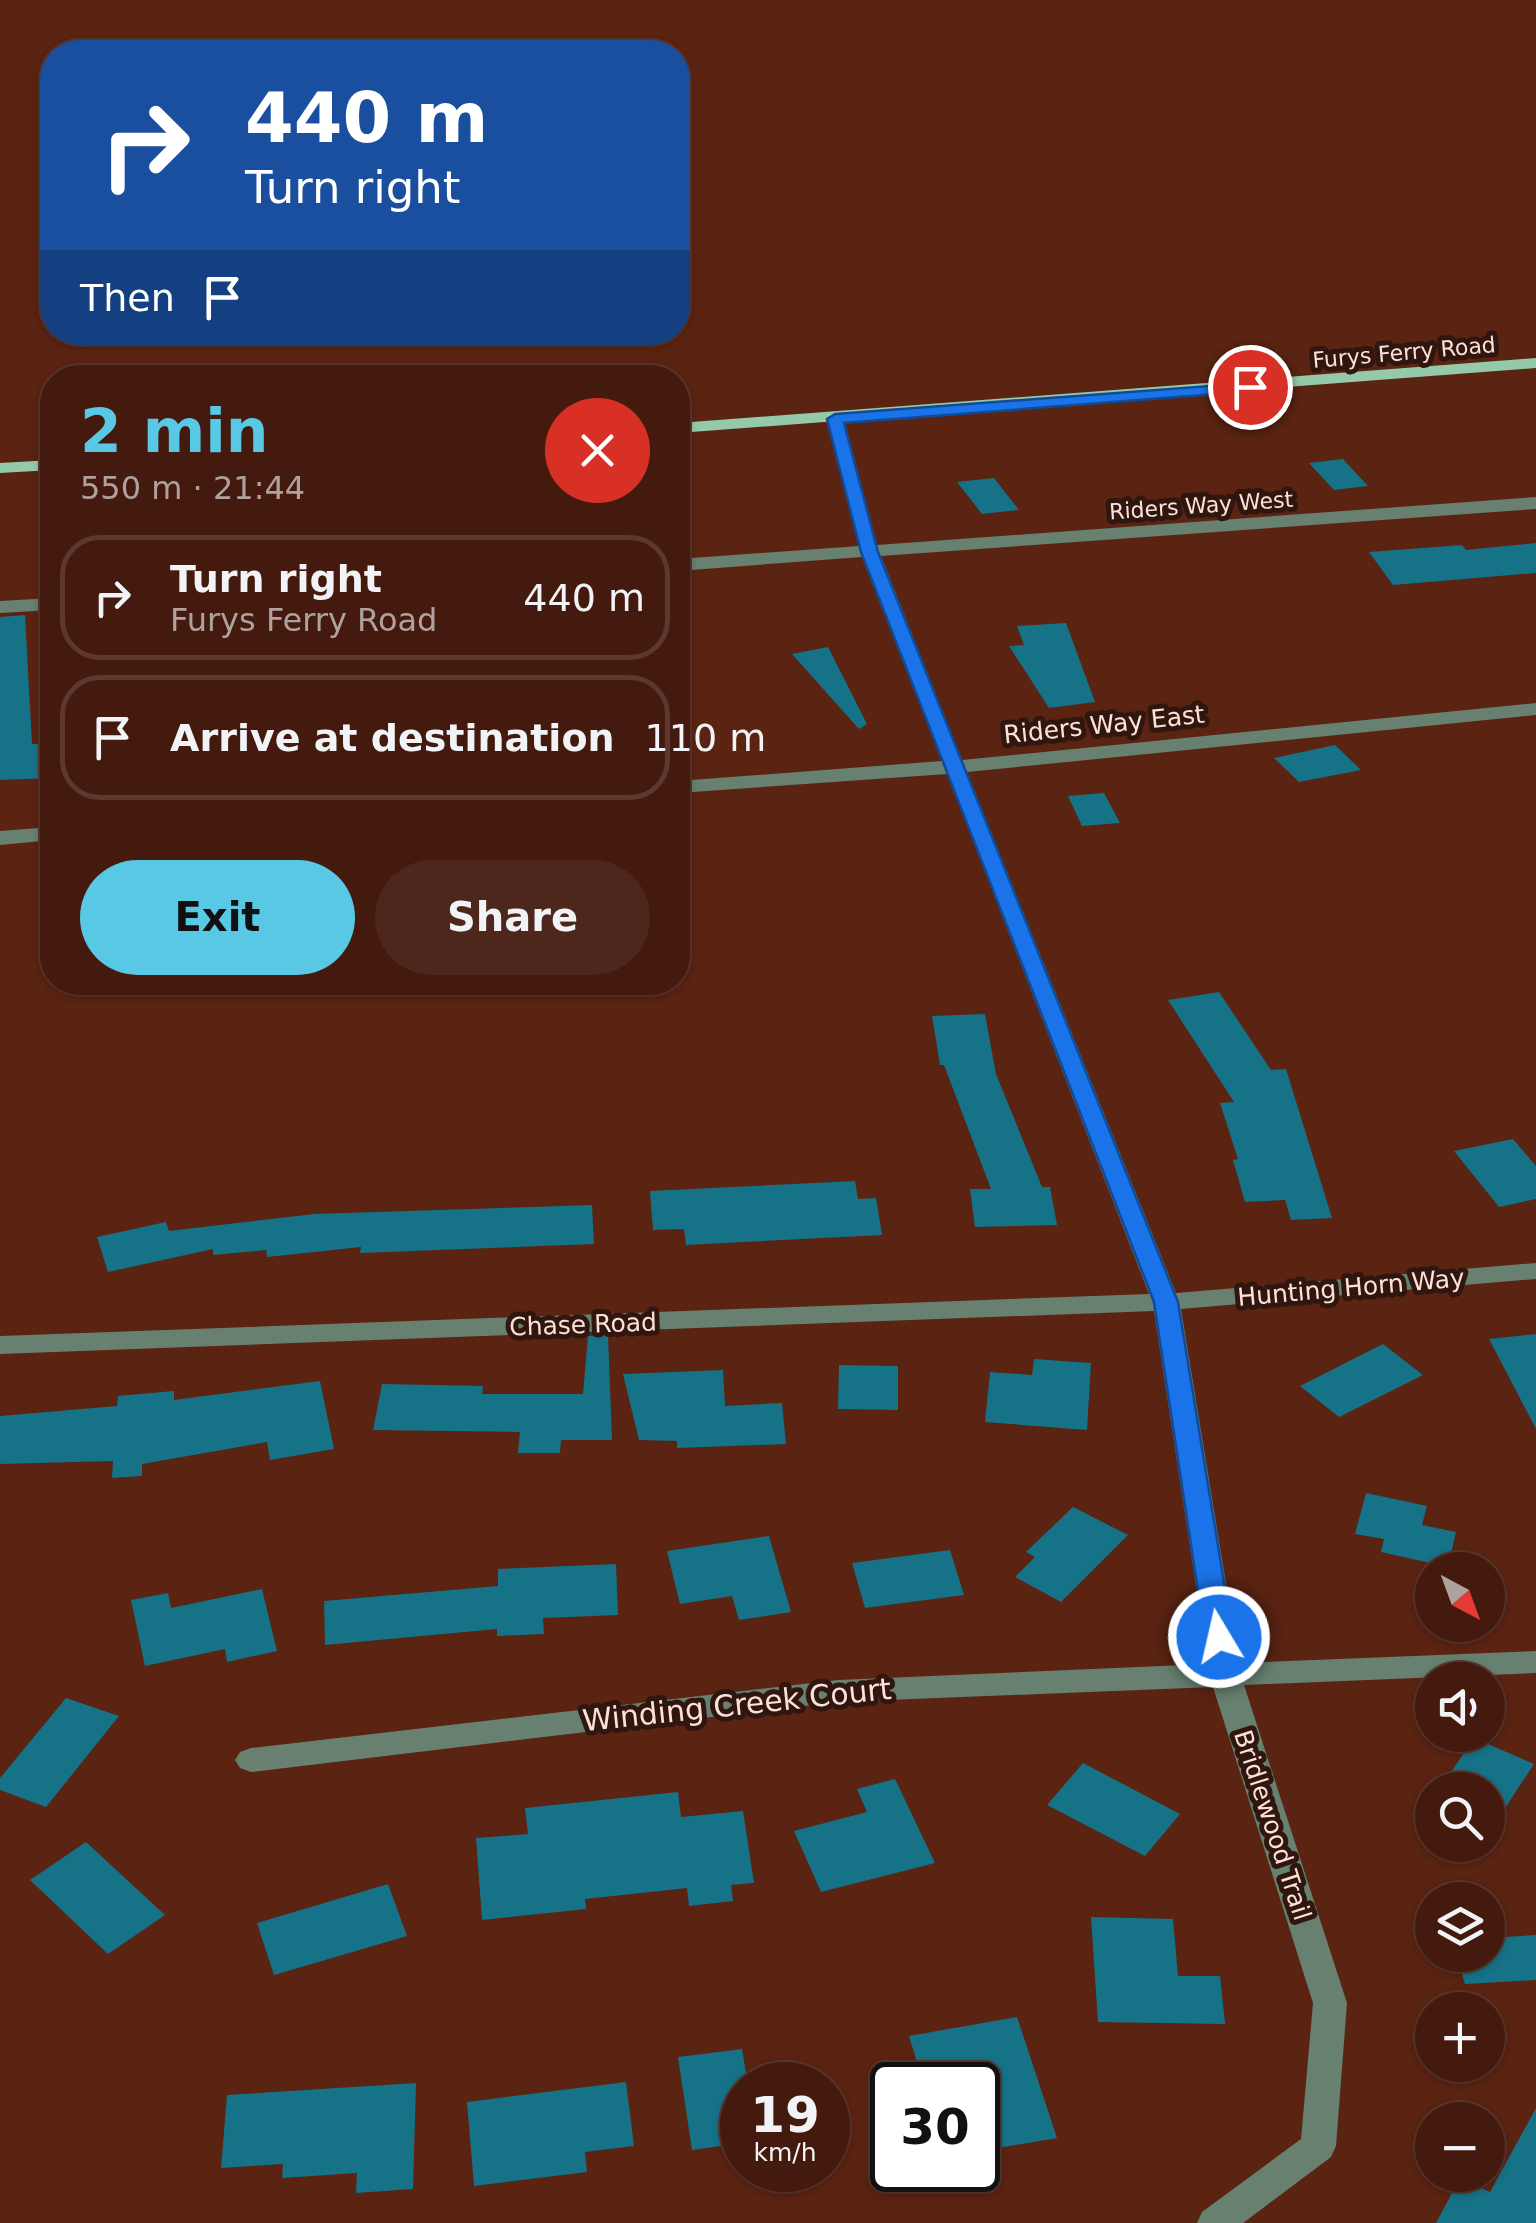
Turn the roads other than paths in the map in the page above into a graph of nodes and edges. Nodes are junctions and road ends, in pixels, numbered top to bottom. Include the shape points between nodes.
1 (1536, 364) edge
2 (835, 419) junction
3 (690, 427) edge
4 (40, 466) edge
5 (0, 468) edge
6 (1536, 503) edge
7 (870, 552) junction
8 (690, 564) edge
9 (40, 605) edge
10 (0, 607) edge
11 (1536, 709) edge
12 (952, 766) junction
13 (690, 786) edge
14 (40, 835) edge
15 (0, 838) edge
16 (1536, 1272) edge
17 (1166, 1302) junction
18 (0, 1345) edge
19 (1536, 1662) edge
20 (1225, 1674) junction
21 (251, 1760) dead end
22 (1215, 2223) edge

1 - 2 main road, Furys Ferry Road
2 - 3 main road, Furys Ferry Road
2 - 7 street, Bridlewood Trail
4 - 5 main road
6 - 7 street, Riders Way West
7 - 8 street, Riders Way West
7 - 12 street, Bridlewood Trail
9 - 10 street
11 - 12 street, Riders Way East
12 - 13 street, Riders Way East
12 - 17 street, Bridlewood Trail
14 - 15 street
16 - 17 street, Hunting Horn Way
17 - 18 street, Chase Road
17 - 20 street, Bridlewood Trail
19 - 20 street, Winding Creek Court
20 - 21 street, Winding Creek Court via 838,1691
20 - 22 street, Bridlewood Trail via 1330,2003 1318,2146

